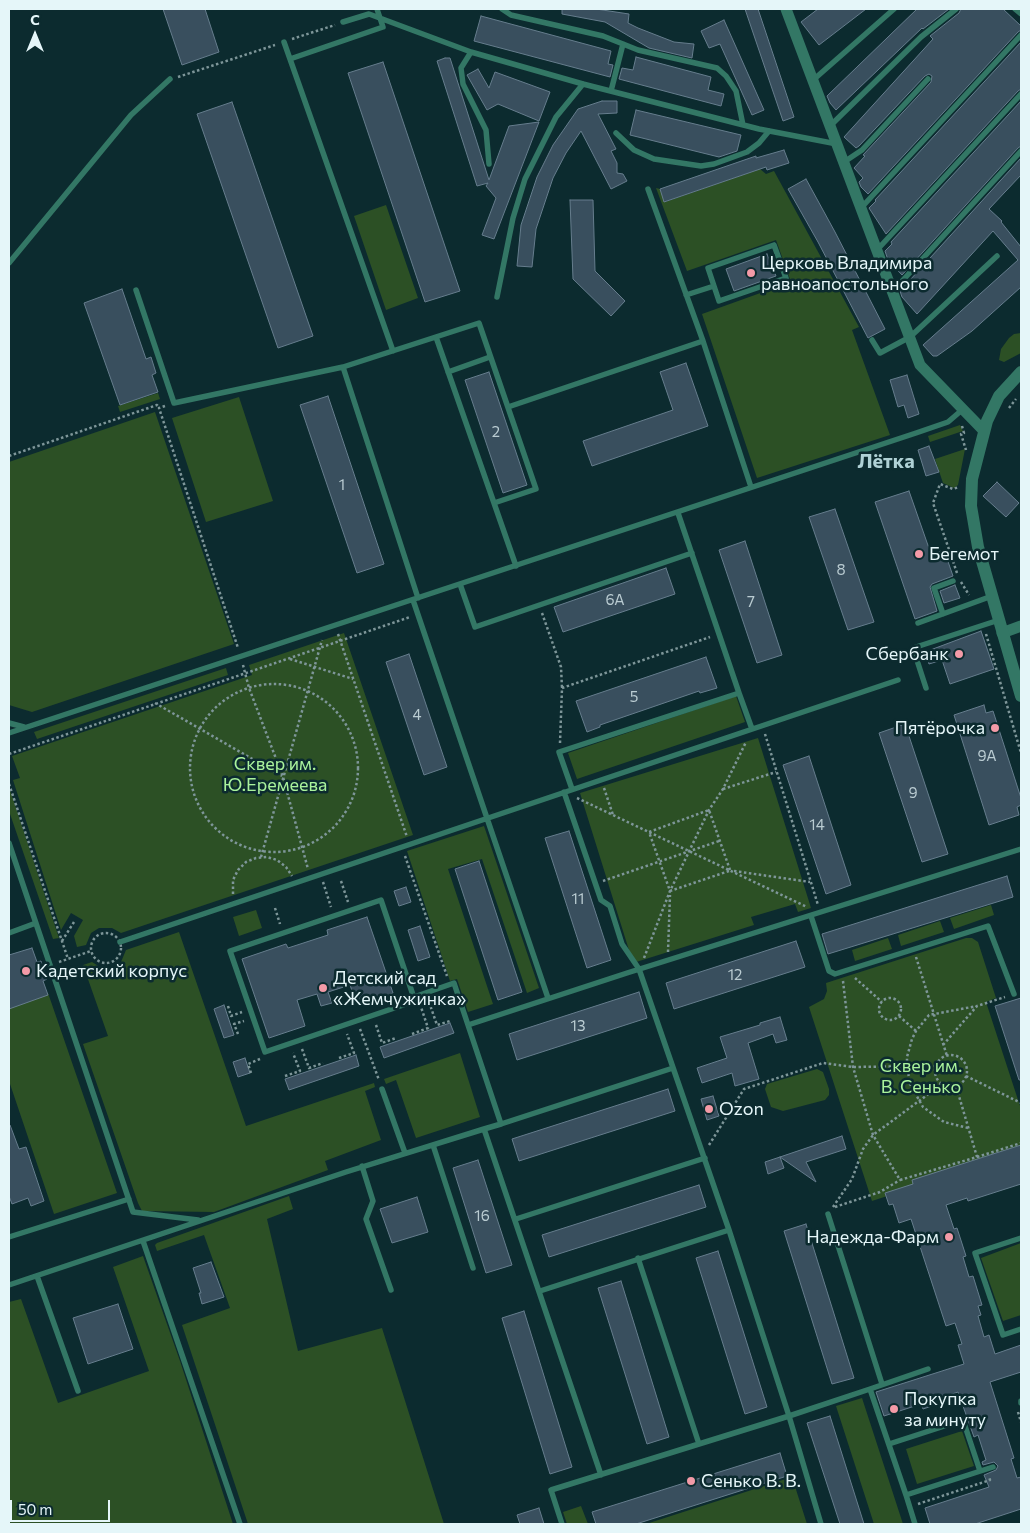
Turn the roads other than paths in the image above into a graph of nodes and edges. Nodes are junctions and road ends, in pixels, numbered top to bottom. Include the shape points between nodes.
1 (377, 9) edge
2 (502, 9) edge
3 (786, 9) edge
4 (894, 9) edge
5 (956, 9) edge
6 (1015, 9) edge
7 (1021, 14) edge
8 (380, 18) junction
9 (343, 22) road end
10 (1021, 35) edge
11 (284, 42) road end
12 (623, 44) junction
13 (471, 52) junction
14 (290, 59) junction
15 (170, 79) road end
16 (928, 79) dead end
17 (812, 81) junction
18 (583, 84) junction
19 (611, 91) junction
20 (1021, 94) edge
21 (743, 125) junction
22 (830, 126) junction
23 (769, 131) junction
24 (616, 133) dead end
25 (838, 144) junction
26 (1021, 151) edge
27 (844, 162) junction
28 (489, 164) dead end
29 (648, 189) dead end
30 (861, 208) junction
31 (877, 250) junction
32 (997, 256) dead end
33 (9, 263) edge
34 (714, 286) junction
35 (136, 290) dead end
36 (893, 291) junction
37 (686, 295) junction
38 (497, 298) dead end
39 (436, 337) junction
40 (910, 337) junction
41 (872, 340) dead end
42 (703, 341) junction
43 (393, 351) junction
44 (490, 357) junction
45 (343, 367) junction
46 (448, 372) junction
47 (1021, 372) edge
48 (508, 407) junction
49 (960, 412) junction
50 (984, 431) junction
51 (752, 487) junction
52 (494, 503) junction
53 (678, 513) junction
54 (692, 553) junction
55 (516, 566) junction
56 (953, 581) dead end
57 (460, 584) junction
58 (992, 596) junction
59 (416, 599) junction
60 (943, 614) junction
61 (999, 620) junction
62 (918, 623) dead end
63 (1021, 626) edge
64 (1002, 633) junction
65 (898, 680) dead end
66 (926, 688) dead end
67 (739, 693) junction
68 (1021, 696) edge
69 (9, 723) edge
70 (24, 728) junction
71 (752, 729) junction
72 (9, 732) edge
73 (572, 790) junction
74 (564, 792) junction
75 (487, 818) junction
76 (9, 843) edge
77 (1021, 849) edge
78 (811, 916) junction
79 (36, 923) junction
80 (9, 933) edge
81 (120, 942) road end
82 (639, 969) junction
83 (1014, 994) road end
84 (414, 997) junction
85 (548, 998) junction
86 (468, 1025) junction
87 (674, 1068) junction
88 (382, 1089) road end
89 (501, 1124) junction
90 (484, 1129) junction
91 (432, 1145) junction
92 (405, 1153) junction
93 (704, 1155) junction
94 (362, 1166) junction
95 (129, 1199) junction
96 (828, 1214) road end
97 (516, 1219) junction
98 (202, 1221) junction
99 (729, 1230) junction
100 (9, 1237) edge
101 (1021, 1238) edge
102 (142, 1241) junction
103 (638, 1258) junction
104 (473, 1268) dead end
105 (37, 1276) junction
106 (9, 1285) edge
107 (391, 1290) dead end
108 (540, 1291) junction
109 (1021, 1329) edge
110 (928, 1368) dead end
111 (882, 1384) junction
112 (870, 1389) junction
113 (78, 1391) dead end
114 (789, 1416) junction
115 (699, 1444) junction
116 (889, 1444) junction
117 (993, 1467) dead end
118 (983, 1470) junction
119 (601, 1475) junction
120 (906, 1495) junction
121 (240, 1524) edge
122 (562, 1524) edge
123 (821, 1524) edge
124 (915, 1524) edge

1 - 8 lane
2 - 12 lane via 511,15 603,36
3 - 17 street
4 - 17 lane
5 - 22 lane
6 - 7 lane
8 - 9 lane via 369,14
8 - 13 lane
8 - 14 lane via 383,27
10 - 30 lane
11 - 14 lane
12 - 19 lane
12 - 21 lane via 717,68 736,91
13 - 18 lane
13 - 28 lane via 461,68 463,84 486,130
14 - 43 lane
15 - 33 lane via 131,115
16 - 27 lane via 862,150
17 - 22 street
18 - 19 lane
18 - 38 lane via 556,117 525,179 513,218
19 - 21 lane
20 - 31 lane
21 - 23 lane
22 - 25 street
23 - 24 lane via 747,152 701,166 654,159 634,150
23 - 25 lane
25 - 27 street
26 - 36 lane
27 - 30 street
29 - 37 lane
30 - 31 street
31 - 36 street
32 - 40 lane
34 - 34 lane via 708,268 774,245 786,278 719,302
34 - 37 lane
35 - 45 lane via 174,403
36 - 40 street
37 - 42 lane
39 - 43 lane
39 - 44 lane via 479,323
39 - 46 lane
40 - 41 lane via 880,353
40 - 49 street via 920,365
42 - 48 lane
42 - 51 lane
43 - 45 lane
44 - 46 lane
44 - 48 lane
45 - 59 lane
46 - 52 lane
47 - 50 street via 999,396
48 - 52 lane via 536,489
49 - 50 street
49 - 51 lane via 948,422
50 - 58 street via 972,479 971,506
51 - 53 lane
52 - 55 lane
53 - 54 lane
53 - 55 lane
54 - 57 lane via 475,627
54 - 67 lane
55 - 57 lane
56 - 60 lane via 934,588
57 - 59 lane
58 - 60 lane
58 - 61 street
59 - 70 lane
59 - 75 lane via 418,614
60 - 62 lane
61 - 64 street
61 - 66 lane via 913,648
63 - 64 street
64 - 68 street
65 - 71 lane
67 - 71 lane
67 - 73 lane via 559,752
69 - 70 lane
70 - 72 lane
71 - 73 lane
73 - 74 lane
74 - 75 lane
74 - 82 lane via 601,900 610,906 622,944
75 - 81 lane
75 - 85 lane
76 - 79 lane
77 - 78 lane
78 - 82 lane
78 - 83 lane via 829,971 835,974 988,926
79 - 80 lane
79 - 95 lane
82 - 85 lane
82 - 87 lane
84 - 84 lane via 381,900 230,951 265,1052 415,1001
84 - 86 lane via 454,983
85 - 86 lane
86 - 89 lane
87 - 89 lane
87 - 93 lane
88 - 92 lane
89 - 90 lane
90 - 91 lane
90 - 97 lane
91 - 92 lane
91 - 104 lane
92 - 94 lane
93 - 97 lane
93 - 99 lane
94 - 98 lane
94 - 107 lane via 373,1201 366,1219
95 - 98 lane via 134,1212
95 - 100 lane
96 - 111 lane
97 - 108 lane
98 - 102 lane
99 - 103 lane
99 - 114 lane
101 - 109 lane via 975,1253 1003,1335
102 - 105 lane
102 - 121 lane
103 - 108 lane
103 - 115 lane
105 - 106 lane
105 - 113 lane
108 - 119 lane
110 - 111 lane
111 - 112 lane
112 - 114 lane
112 - 116 lane
114 - 115 lane
114 - 123 lane
115 - 119 lane
116 - 118 lane via 963,1420
116 - 120 lane
117 - 118 lane
118 - 120 lane
119 - 122 lane via 551,1490
120 - 124 lane

